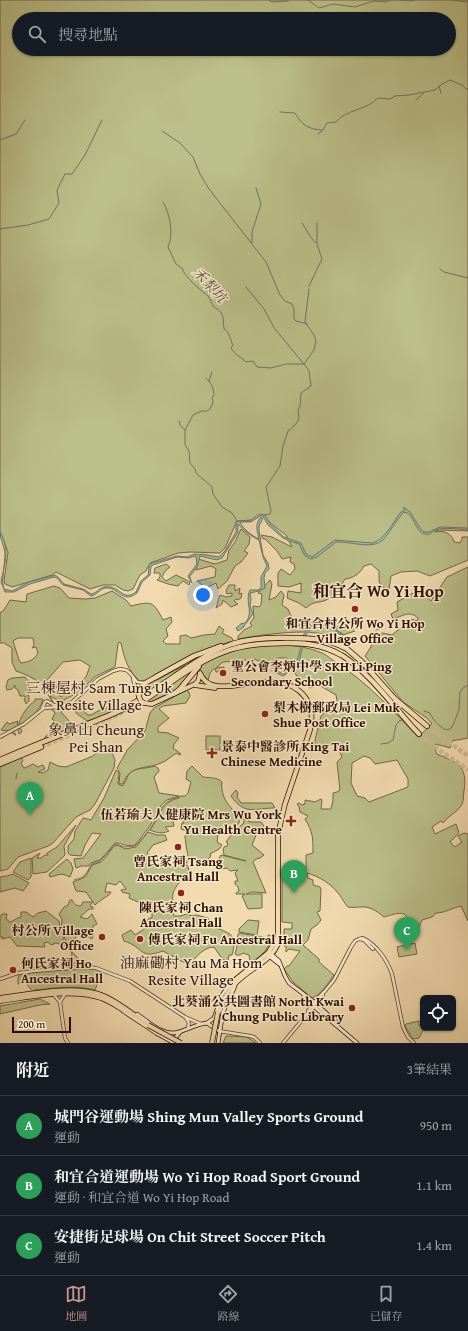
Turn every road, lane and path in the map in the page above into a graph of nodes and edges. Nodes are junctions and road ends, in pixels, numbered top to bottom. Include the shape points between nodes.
1 (291, 640) junction
2 (312, 641) junction
3 (233, 644) junction
4 (204, 662) junction
5 (184, 664) dead end
6 (133, 677) junction
7 (156, 677) junction
8 (146, 683) junction
9 (192, 686) junction
10 (218, 687) junction
11 (175, 693) junction
12 (138, 697) junction
13 (51, 703) junction
14 (44, 704) junction
15 (62, 706) junction
16 (135, 706) tunnel mouth
17 (48, 707) junction
18 (41, 711) junction
19 (427, 726) tunnel mouth
20 (419, 734) tunnel mouth
21 (0, 737) edge
22 (41, 747) tunnel mouth
23 (0, 760) edge
24 (0, 764) edge
25 (269, 954) junction
26 (0, 979) edge
27 (235, 982) junction
28 (65, 994) junction
29 (53, 995) junction
30 (0, 998) edge
31 (0, 1001) edge
32 (60, 1002) junction
33 (314, 1004) junction
34 (120, 1007) junction
35 (185, 1017) junction
36 (207, 1023) junction
37 (201, 1024) junction
38 (188, 1028) junction
39 (219, 1031) junction
40 (180, 1032) junction
41 (68, 1043) edge
42 (177, 1043) edge
43 (212, 1043) edge
44 (218, 1043) edge
45 (260, 1043) edge
46 (283, 1043) edge
47 (357, 1043) edge
48 (414, 1043) edge

1 - 2 highway
1 - 3 highway via 256,639
1 - 4 highway via 241,647 223,652
2 - 19 highway via 331,642 346,649 362,662 397,701
2 - 20 highway via 342,655 359,669
3 - 7 highway via 194,656
3 - 23 highway via 201,659 122,710
4 - 11 highway
4 - 16 highway
5 - 7 main road
6 - 8 street via 137,682
6 - 12 street
6 - 15 street via 124,670 113,671 98,679 72,702
7 - 8 main road
8 - 12 main road via 139,688
9 - 10 main road
9 - 10 main road via 198,681 199,672 206,683
9 - 11 main road
10 - 25 main road via 267,681 285,683 301,693 308,701 311,711 311,727 285,804 278,834 278,944
11 - 12 main road, bridge via 152,704 141,702
13 - 14 street via 47,700
13 - 15 street
13 - 17 street
14 - 17 street
14 - 18 street
15 - 17 street
17 - 18 street
18 - 21 street
22 - 24 highway
25 - 27 main road
25 - 33 main road via 278,959 289,983
26 - 35 street via 34,970 96,968 130,981
27 - 36 main road via 227,987 214,1018
27 - 39 main road via 225,1005
27 - 43 main road, bridge via 224,994
28 - 29 main road
28 - 32 street
28 - 34 main road via 90,995
29 - 31 main road
29 - 32 street
30 - 34 main road via 77,990 104,996
32 - 41 street
33 - 46 street
33 - 47 main road
33 - 48 street via 334,980 355,941 365,939 386,961 392,974 402,1027
34 - 40 main road via 163,1031
34 - 42 main road, bridge
34 - 42 main road via 156,1033
35 - 37 street
35 - 38 street via 189,1023
36 - 37 main road
36 - 39 main road
37 - 38 main road
38 - 40 main road
39 - 44 main road
39 - 45 street via 254,1037
40 - 42 main road via 176,1037

